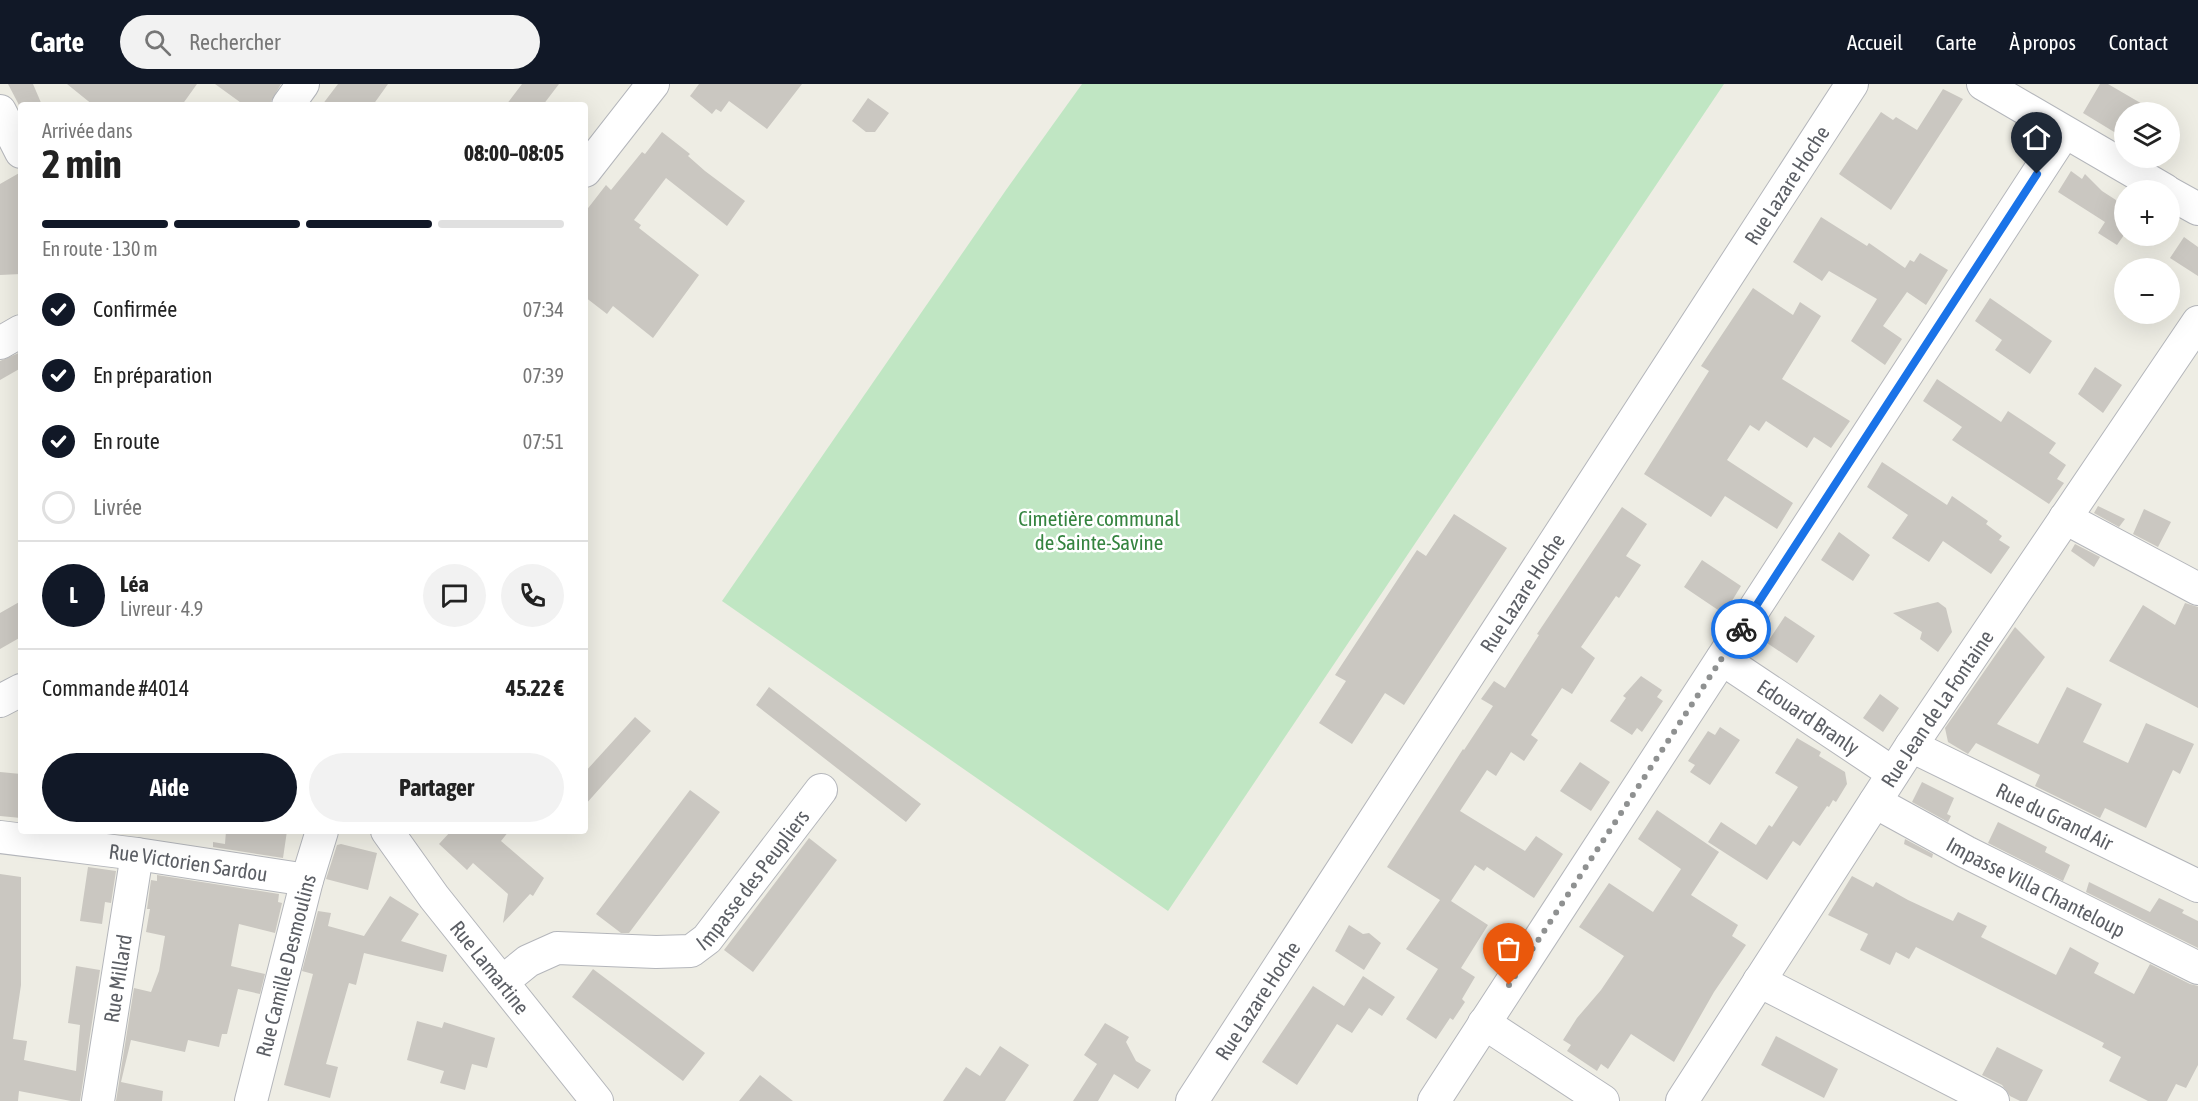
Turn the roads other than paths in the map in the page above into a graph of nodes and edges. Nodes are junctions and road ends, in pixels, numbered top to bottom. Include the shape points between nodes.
1 (303, 84) edge
2 (653, 84) edge
3 (1852, 84) edge
4 (1995, 87) edge
5 (290, 102) edge
6 (0, 111) edge
7 (2064, 133) junction
8 (18, 146) edge
9 (588, 167) edge
10 (2147, 180) edge
11 (2180, 199) edge
12 (2198, 209) edge
13 (2198, 322) edge
14 (18, 334) edge
15 (0, 343) edge
16 (2065, 519) junction
17 (2198, 589) edge
18 (1722, 658) junction
19 (18, 692) edge
20 (0, 701) edge
21 (1911, 746) junction
22 (1893, 773) junction
23 (821, 790) dead end
24 (1875, 802) junction
25 (321, 834) edge
26 (389, 834) edge
27 (0, 837) edge
28 (137, 854) junction
29 (306, 880) junction
30 (2198, 886) edge
31 (2198, 968) edge
32 (1759, 981) junction
33 (502, 982) junction
34 (1484, 1023) junction
35 (98, 1101) edge
36 (251, 1101) edge
37 (597, 1101) edge
38 (1192, 1101) edge
39 (1434, 1101) edge
40 (1604, 1101) edge
41 (1682, 1101) edge
42 (1993, 1101) edge

1 - 5 street
2 - 9 street
3 - 38 street, Rue Lazare Hoche
4 - 7 street
6 - 8 street
7 - 10 street
7 - 18 street
11 - 12 street
13 - 16 street, Rue Jean de La Fontaine
14 - 15 street
16 - 17 street
16 - 21 street, Rue Jean de La Fontaine
18 - 22 street, Edouard Branly
18 - 34 street
19 - 20 street
21 - 22 street, Rue Jean de La Fontaine
21 - 30 street, Rue du Grand Air
22 - 24 street, Rue Jean de La Fontaine
23 - 33 street, Impasse des Peupliers via 707,939 691,951 557,948 528,961
24 - 31 street, Impasse Villa Chanteloup
24 - 32 street, Rue Jean de La Fontaine
25 - 29 street, Rue Camille Desmoulins
26 - 33 street, Rue Lamartine
27 - 28 street, Rue Victorien Sardou
28 - 29 street, Rue Victorien Sardou
28 - 35 street, Rue Millard
29 - 36 street, Rue Camille Desmoulins
32 - 41 street, Rue Jean de La Fontaine
32 - 42 street
33 - 37 street, Rue Lamartine
34 - 39 street
34 - 40 street

